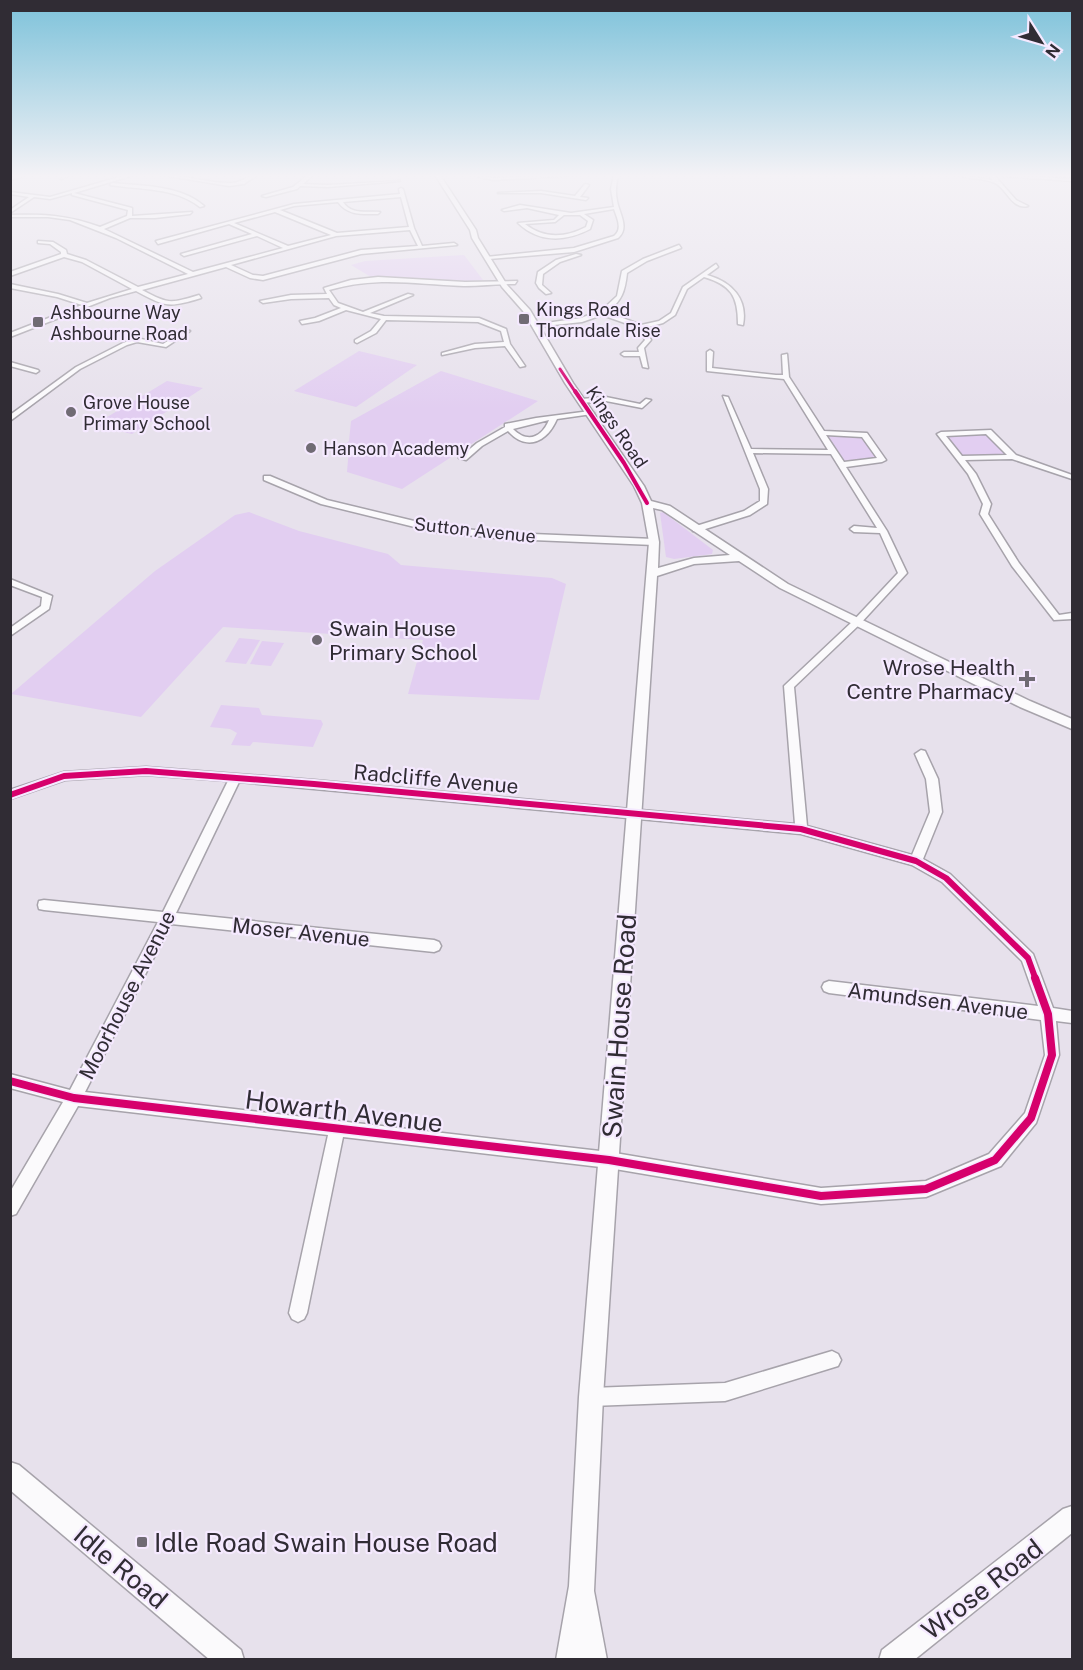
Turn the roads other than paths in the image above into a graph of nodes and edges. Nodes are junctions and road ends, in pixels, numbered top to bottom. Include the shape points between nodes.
1 (155, 253) edge
2 (188, 253) edge
3 (270, 253) edge
4 (357, 253) edge
5 (486, 253) edge
6 (496, 253) edge
7 (541, 253) joint
8 (587, 253) dead end
9 (663, 253) edge
10 (184, 254) dead end
11 (64, 255) joint
12 (498, 256) junction
13 (489, 257) junction
14 (558, 261) junction
15 (503, 264) dead end
16 (227, 265) junction
17 (716, 266) dead end
18 (509, 272) dead end
19 (10, 273) edge
20 (193, 274) junction
21 (702, 275) junction
22 (515, 282) junction
23 (504, 283) junction
24 (10, 286) edge
25 (21, 289) junction
26 (134, 289) junction
27 (548, 293) dead end
28 (10, 294) edge
29 (410, 295) dead end
30 (330, 296) junction
31 (199, 297) dead end
32 (264, 301) dead end
33 (87, 305) junction
34 (344, 309) junction
35 (526, 310) junction
36 (602, 312) junction
37 (363, 314) junction
38 (384, 318) junction
39 (420, 319) junction
40 (302, 322) dead end
41 (444, 323) dead end
42 (741, 324) dead end
43 (535, 325) junction
44 (641, 327) junction
45 (188, 331) dead end
46 (10, 335) edge
47 (357, 341) dead end
48 (507, 344) junction
49 (710, 352) dead end
50 (444, 354) dead end
51 (624, 354) dead end
52 (641, 354) junction
53 (785, 355) dead end
54 (10, 364) edge
55 (522, 366) dead end
56 (646, 367) dead end
57 (36, 371) dead end
58 (786, 377) junction
59 (725, 397) dead end
60 (648, 400) dead end
61 (581, 401) junction
62 (590, 413) junction
63 (554, 417) junction
64 (10, 419) edge
65 (508, 426) junction
66 (822, 433) junction
67 (748, 451) junction
68 (835, 452) junction
69 (1012, 457) junction
70 (464, 458) dead end
71 (960, 458) junction
72 (842, 465) junction
73 (1072, 477) edge
74 (267, 478) dead end
75 (647, 503) junction
76 (696, 529) junction
77 (854, 529) dead end
78 (884, 531) junction
79 (654, 542) junction
80 (739, 558) junction
81 (652, 574) junction
82 (10, 582) edge
83 (1072, 616) edge
84 (856, 623) junction
85 (10, 633) edge
86 (1072, 724) edge
87 (921, 754) dead end
88 (235, 778) junction
89 (10, 795) edge
90 (633, 813) junction
91 (801, 829) junction
92 (916, 861) junction
93 (44, 904) dead end
94 (167, 918) junction
95 (434, 946) dead end
96 (829, 987) dead end
97 (1048, 1014) junction
98 (1072, 1017) edge
99 (10, 1081) edge
100 (74, 1098) junction
101 (337, 1130) junction
102 (609, 1160) junction
103 (10, 1208) edge
104 (298, 1313) dead end
105 (832, 1360) dead end
106 (591, 1397) junction
107 (10, 1474) edge
108 (1072, 1518) edge
109 (582, 1586) junction
110 (231, 1659) edge
111 (569, 1659) edge
112 (594, 1659) edge
113 (892, 1659) edge

1 - 20 street
2 - 10 street
3 - 16 street
4 - 16 street via 263,278
5 - 13 street, Kings Road
6 - 12 street, Kings Road
7 - 12 street
7 - 14 street
8 - 14 street
9 - 36 street via 624,272 621,295
11 - 19 street
11 - 26 street via 84,261
12 - 13 street
12 - 15 street, Kings Road
13 - 23 street, Kings Road
14 - 27 street via 540,273 537,282
16 - 20 street
17 - 21 street
18 - 22 street, Kings Road
20 - 26 street
21 - 42 street via 735,291 742,308
21 - 44 street via 685,288 673,314 662,322
22 - 23 street
22 - 35 street, Kings Road
23 - 30 street via 378,279 326,289
23 - 35 street, Kings Road
24 - 25 street
25 - 28 street
25 - 33 street
26 - 31 street via 167,304
26 - 33 street
29 - 37 street
30 - 32 street
30 - 34 street
33 - 46 street
34 - 37 street
34 - 40 street via 310,323
35 - 43 street, Kings Road
36 - 43 street via 583,319
36 - 44 street
37 - 38 street
38 - 39 street
38 - 47 street via 372,334
39 - 41 street via 419,324
39 - 48 street via 479,320 504,330
43 - 61 street, Kings Road
44 - 52 street via 648,340
45 - 64 street via 164,346 137,340 125,344 78,368
48 - 50 street via 475,346
48 - 55 street
49 - 58 street via 709,370
51 - 52 street
52 - 56 street
53 - 58 street
54 - 57 street
58 - 66 street
59 - 67 street
60 - 61 street via 642,406 606,399
61 - 62 street, Kings Road
62 - 63 street
62 - 75 street, Kings Road
63 - 65 street
63 - 65 street via 546,434 538,438 517,438
65 - 70 street
66 - 68 street
66 - 72 street via 864,435 882,460
67 - 68 street
67 - 76 street via 764,489 764,502 747,513
68 - 72 street
69 - 71 street
69 - 71 street via 988,432 940,434
69 - 73 street
71 - 83 street via 987,504 984,514 1015,564 1057,618
72 - 78 street
74 - 79 street, Sutton Avenue via 324,502 435,529
75 - 76 street via 666,508
75 - 79 street, Swain House Road
76 - 80 street
77 - 78 street
78 - 84 street via 903,573
79 - 81 street, Swain House Road
80 - 81 street via 681,562
80 - 84 street
81 - 90 street, Swain House Road
82 - 85 street via 47,596 46,607
84 - 86 street
84 - 91 street via 789,686
87 - 92 street via 932,779 936,812
88 - 89 street, Radcliffe Avenue via 146,771 64,776
88 - 90 street, Radcliffe Avenue
88 - 94 street, Moorhouse Avenue
90 - 91 street, Radcliffe Avenue
90 - 102 street, Swain House Road
91 - 92 street, Radcliffe Avenue
92 - 97 street, Radcliffe Avenue via 946,878 1028,958
93 - 94 street, Moser Avenue
94 - 95 street, Moser Avenue
94 - 100 street, Moorhouse Avenue
96 - 97 street, Amundsen Avenue
97 - 98 street, Amundsen Avenue
97 - 102 street, Howarth Avenue via 1052,1055 1031,1118 995,1160 926,1189 821,1196
99 - 100 street, Howarth Avenue
100 - 101 street, Howarth Avenue
100 - 103 street, Moorhouse Avenue
101 - 102 street, Howarth Avenue
101 - 104 street
102 - 106 street, Swain House Road
105 - 106 street via 725,1392
106 - 109 street, Swain House Road
107 - 110 street, Idle Road
108 - 113 street, Wrose Road
109 - 111 street, Swain House Road
109 - 112 street, Swain House Road

